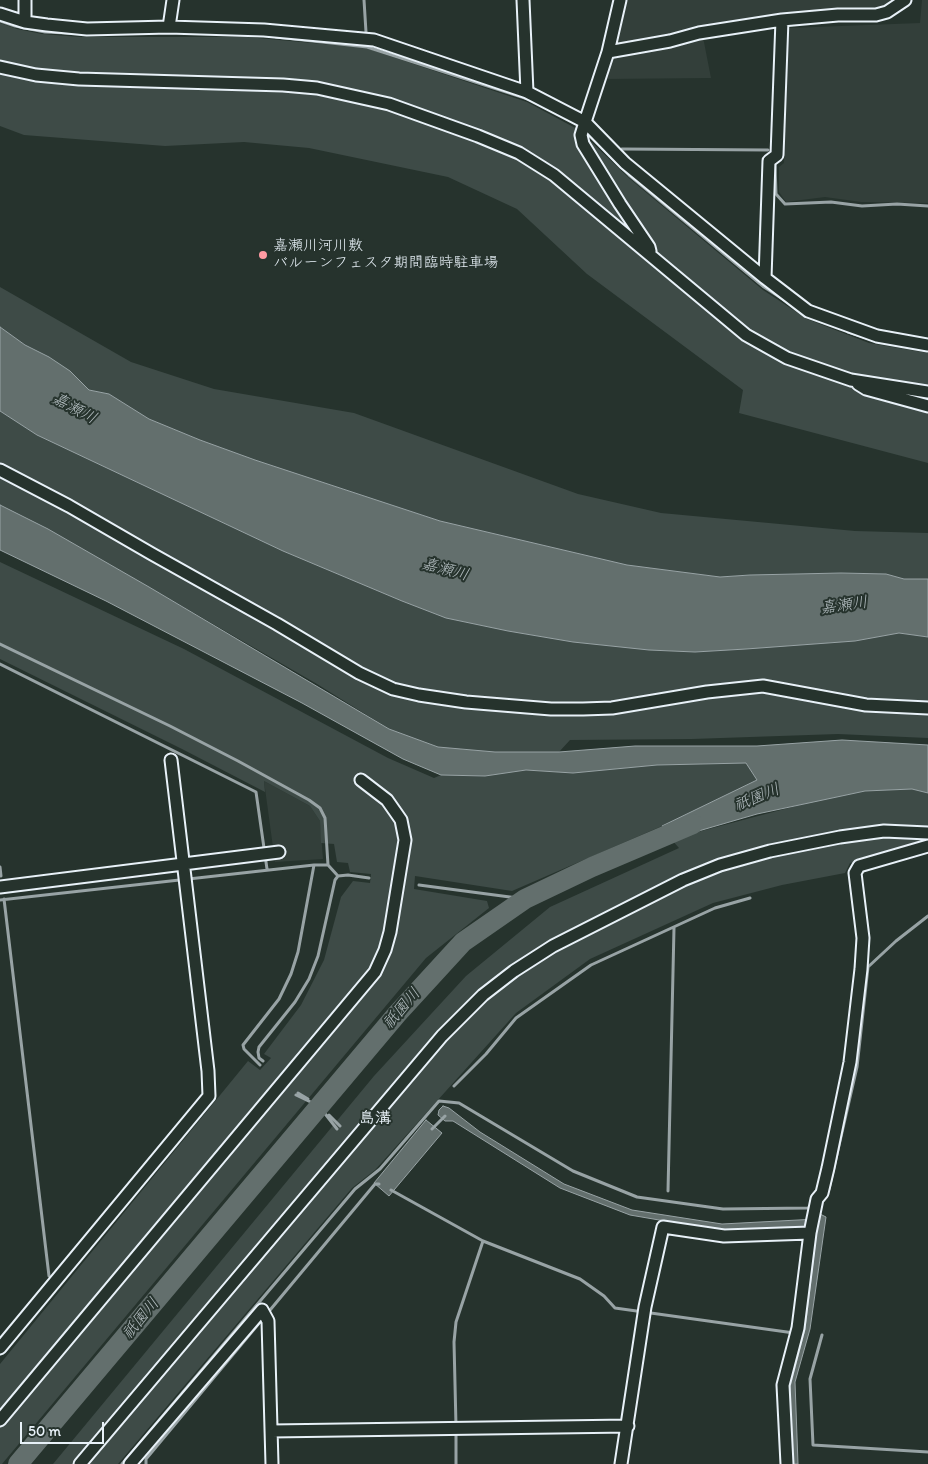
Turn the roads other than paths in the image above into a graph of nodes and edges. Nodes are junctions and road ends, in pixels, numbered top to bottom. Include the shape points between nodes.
1 (25, 0) edge
2 (172, 0) edge
3 (523, 0) edge
4 (620, 0) edge
5 (905, 0) edge
6 (0, 14) edge
7 (782, 20) junction
8 (25, 22) junction
9 (169, 27) junction
10 (608, 52) junction
11 (0, 66) edge
12 (527, 92) junction
13 (585, 122) junction
14 (651, 256) junction
15 (765, 278) junction
16 (928, 345) edge
17 (851, 380) junction
18 (928, 392) edge
19 (928, 406) edge
20 (0, 470) edge
21 (928, 708) edge
22 (171, 760) dead end
23 (361, 780) dead end
24 (928, 833) edge
25 (928, 846) edge
26 (279, 852) dead end
27 (183, 865) junction
28 (0, 887) edge
29 (810, 1233) junction
30 (0, 1348) edge
31 (0, 1420) edge
32 (628, 1426) junction
33 (271, 1431) junction
34 (80, 1464) edge
35 (130, 1464) edge
36 (272, 1464) edge
37 (621, 1464) edge
38 (787, 1464) edge

1 - 8 street
2 - 9 street
3 - 12 street
4 - 10 street
5 - 7 street via 876,15
6 - 8 street
7 - 10 street
7 - 15 street via 777,155 769,161
8 - 9 street via 87,29
9 - 12 street via 264,30 374,40
10 - 13 street
11 - 14 street via 36,76 79,79 300,86 389,104 519,153 554,175
12 - 13 street
13 - 14 street via 581,135 583,144 650,247
13 - 15 street via 625,163
14 - 17 street via 746,335 787,358
15 - 16 street via 808,310 877,336
17 - 18 street
17 - 19 street via 866,389
20 - 21 street via 393,689 466,702 584,710 764,686 866,705
22 - 27 street
23 - 31 street via 387,800 401,820 405,840 390,932 375,972
24 - 34 street via 884,831 840,837 720,865 683,880 553,946 514,971 483,995 442,1036
25 - 29 street via 860,866 855,873 863,938 850,1062 828,1168
26 - 27 street
27 - 28 street
27 - 30 street via 209,1096
29 - 32 street via 724,1236 663,1227 644,1307
29 - 38 street via 797,1333 783,1385
32 - 33 street
32 - 37 street
33 - 35 street via 268,1321 262,1310
33 - 36 street

